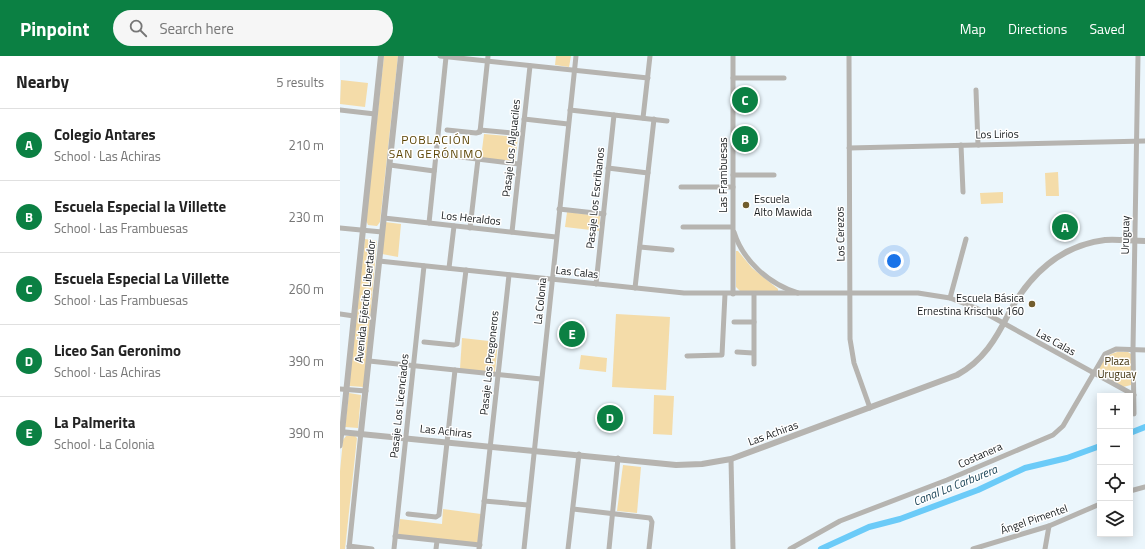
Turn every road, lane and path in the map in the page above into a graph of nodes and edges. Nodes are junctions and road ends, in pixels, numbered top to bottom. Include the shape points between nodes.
1 (381, 56) edge
2 (401, 56) edge
3 (440, 56) edge
4 (576, 56) edge
5 (650, 56) edge
6 (733, 56) edge
7 (849, 56) edge
8 (1138, 56) edge
9 (446, 57) edge
10 (488, 59) edge
11 (530, 66) junction
12 (574, 70) junction
13 (648, 78) junction
14 (733, 78) junction
15 (784, 78) dead end
16 (976, 90) dead end
17 (340, 110) edge
18 (570, 110) junction
19 (375, 114) junction
20 (614, 115) junction
21 (643, 118) junction
22 (524, 119) junction
23 (654, 120) junction
24 (667, 121) dead end
25 (568, 124) junction
26 (447, 130) dead end
27 (480, 130) junction
28 (522, 134) junction
29 (1136, 141) junction
30 (1145, 141) edge
31 (961, 145) junction
32 (978, 145) junction
33 (849, 148) junction
34 (436, 154) junction
35 (478, 159) junction
36 (519, 164) junction
37 (390, 165) junction
38 (608, 168) junction
39 (434, 171) junction
40 (648, 173) junction
41 (733, 175) junction
42 (774, 175) dead end
43 (681, 187) dead end
44 (733, 187) junction
45 (963, 192) dead end
46 (559, 209) junction
47 (604, 214) junction
48 (384, 218) junction
49 (429, 223) junction
50 (454, 226) junction
51 (683, 227) dead end
52 (732, 227) junction
53 (340, 228) edge
54 (470, 228) junction
55 (363, 230) junction
56 (382, 232) junction
57 (512, 232) junction
58 (556, 237) junction
59 (966, 239) dead end
60 (1135, 241) junction
61 (1145, 241) edge
62 (640, 247) junction
63 (672, 250) dead end
64 (379, 261) junction
65 (424, 266) junction
66 (449, 268) junction
67 (466, 270) junction
68 (509, 275) junction
69 (552, 279) junction
70 (596, 284) junction
71 (635, 288) junction
72 (850, 293) junction
73 (725, 294) junction
74 (733, 294) junction
75 (754, 294) junction
76 (802, 294) junction
77 (950, 298) junction
78 (340, 314) edge
79 (354, 316) junction
80 (734, 322) dead end
81 (754, 322) junction
82 (1004, 323) junction
83 (424, 342) dead end
84 (1133, 349) junction
85 (1145, 350) edge
86 (737, 352) dead end
87 (753, 353) junction
88 (687, 356) dead end
89 (369, 361) junction
90 (754, 364) dead end
91 (413, 366) junction
92 (455, 370) junction
93 (498, 374) junction
94 (1093, 374) junction
95 (541, 379) junction
96 (343, 389) edge
97 (366, 391) junction
98 (1134, 395) junction
99 (870, 408) junction
100 (1134, 414) dead end
101 (341, 432) edge
102 (361, 432) junction
103 (406, 437) junction
104 (448, 441) junction
105 (340, 446) edge
106 (490, 446) junction
107 (534, 450) junction
108 (579, 454) junction
109 (618, 458) junction
110 (731, 459) junction
111 (1145, 486) edge
112 (1133, 490) edge
113 (484, 501) junction
114 (528, 505) junction
115 (1097, 505) edge
116 (573, 509) junction
117 (408, 514) dead end
118 (612, 514) junction
119 (1049, 526) junction
120 (395, 536) junction
121 (437, 541) junction
122 (479, 547) edge
123 (349, 548) edge
124 (372, 549) edge
125 (394, 549) edge
126 (436, 549) edge
127 (524, 549) edge
128 (568, 549) edge
129 (608, 549) edge
130 (649, 549) edge
131 (733, 549) edge
132 (790, 549) edge
133 (973, 549) edge
134 (1045, 549) edge

1 - 19 street, Avenida Ejército Libertador
2 - 37 street, Avenida Ejército Libertador
3 - 9 street
4 - 12 street, La Colonia
5 - 13 street
6 - 14 street, Las Frambuesas
7 - 33 street, Los Cerezos
8 - 29 street, Uruguay
9 - 10 street
9 - 34 street
10 - 11 street
10 - 27 street
11 - 12 street
11 - 22 street, Pasaje Los Alguaciles
12 - 13 street
12 - 18 street, La Colonia
13 - 21 street
14 - 15 street
14 - 41 street, Las Frambuesas
16 - 32 street
17 - 19 street
18 - 20 street
18 - 25 street, La Colonia
19 - 55 street, Avenida Ejército Libertador
20 - 21 street
20 - 38 street, Pasaje Los Escribanos
21 - 23 street
22 - 25 street
22 - 28 street, Pasaje Los Alguaciles
23 - 24 street
23 - 40 street
25 - 46 street, La Colonia
26 - 27 street via 476,133
27 - 28 street
28 - 36 street, Pasaje Los Alguaciles
29 - 30 street, Los Lirios
29 - 32 street, Los Lirios
29 - 60 street, Uruguay
31 - 32 street, Los Lirios
31 - 33 street, Los Lirios
31 - 45 street
33 - 72 street, Los Cerezos
34 - 35 street
34 - 39 street
35 - 36 street
35 - 54 street
36 - 57 street, Pasaje Los Alguaciles
37 - 39 street
37 - 48 street, Avenida Ejército Libertador
38 - 40 street
38 - 47 street, Pasaje Los Escribanos
39 - 49 street
40 - 62 street
41 - 42 street
41 - 44 street, Las Frambuesas
43 - 44 street
44 - 52 street, Las Frambuesas
46 - 47 street
46 - 58 street, La Colonia
47 - 70 street, Pasaje Los Escribanos
48 - 49 street, Los Heraldos
48 - 56 street, Avenida Ejército Libertador
49 - 50 street, Los Heraldos
50 - 54 street, Los Heraldos
50 - 66 street
51 - 52 street
52 - 74 street, Las Frambuesas
52 - 76 street, Las Calas via 743,251 758,269 778,284
53 - 55 street
54 - 57 street, Los Heraldos
55 - 56 street
55 - 79 street, Avenida Ejército Libertador
56 - 64 street, Avenida Ejército Libertador
57 - 58 street, Los Heraldos
58 - 69 street, La Colonia
59 - 77 street
60 - 61 street, Las Achiras
60 - 82 street, Las Achiras via 1096,242 1071,250 1052,260 1026,284
60 - 84 street, Uruguay
62 - 63 street
62 - 71 street
64 - 65 street, Las Calas
64 - 89 street, Avenida Ejército Libertador
65 - 66 street, Las Calas
65 - 91 street, Pasaje Los Licenciados
66 - 67 street, Las Calas
67 - 68 street, Las Calas
67 - 83 street via 458,344
68 - 69 street, Las Calas
68 - 93 street, Pasaje Los Pregoneros
69 - 70 street, Las Calas
69 - 95 street, La Colonia
70 - 71 street, Las Calas
71 - 73 street, Las Calas
72 - 76 street, Las Calas
72 - 77 street, Las Calas via 926,294
72 - 99 street, Los Cerezos via 852,353
73 - 74 street, Las Calas
73 - 88 street via 722,355
74 - 75 street, Las Calas
75 - 76 street, Las Calas
75 - 81 street
77 - 82 street, Las Calas
78 - 79 street
79 - 96 street, Avenida Ejército Libertador
80 - 81 street
81 - 87 street
82 - 94 street, Las Calas
82 - 99 street, Las Achiras via 984,354 963,372
84 - 85 street, Costanera
84 - 94 street, Costanera via 1109,352 1102,357
84 - 98 street, Uruguay
86 - 87 street
87 - 90 street
89 - 91 street
89 - 97 street, Avenida Ejército Libertador
91 - 92 street
91 - 103 street, Pasaje Los Licenciados
92 - 93 street
92 - 104 street
93 - 95 street
93 - 106 street, Pasaje Los Pregoneros
94 - 98 street, Las Calas
94 - 132 street, Costanera via 1063,426 1053,435 947,480 840,521
95 - 107 street, La Colonia
96 - 97 street
96 - 101 street, Avenida Ejército Libertador
97 - 102 street, Avenida Ejército Libertador
98 - 100 street, Uruguay
99 - 110 street, Las Achiras
101 - 102 street, Las Achiras
101 - 105 street, Avenida Ejército Libertador
102 - 103 street, Las Achiras
102 - 123 street, Avenida Ejército Libertador
103 - 104 street, Las Achiras
103 - 120 street, Pasaje Los Licenciados
104 - 106 street, Las Achiras
104 - 117 street via 439,515 436,517
106 - 107 street, Las Achiras
106 - 113 street, Pasaje Los Pregoneros
107 - 108 street, Las Achiras
107 - 114 street, La Colonia
108 - 109 street, Las Achiras
108 - 116 street
109 - 110 street, Las Achiras via 676,465
109 - 118 street
110 - 131 street
111 - 112 street
113 - 114 street
113 - 122 street, Pasaje Los Pregoneros
114 - 127 street, La Colonia
115 - 119 street, Ángel Pimentel
116 - 118 street
116 - 128 street
118 - 129 street
118 - 130 street via 651,519
119 - 133 street, Ángel Pimentel
119 - 134 street
120 - 121 street
120 - 125 street, Pasaje Los Licenciados
121 - 122 street
121 - 126 street
123 - 124 street

